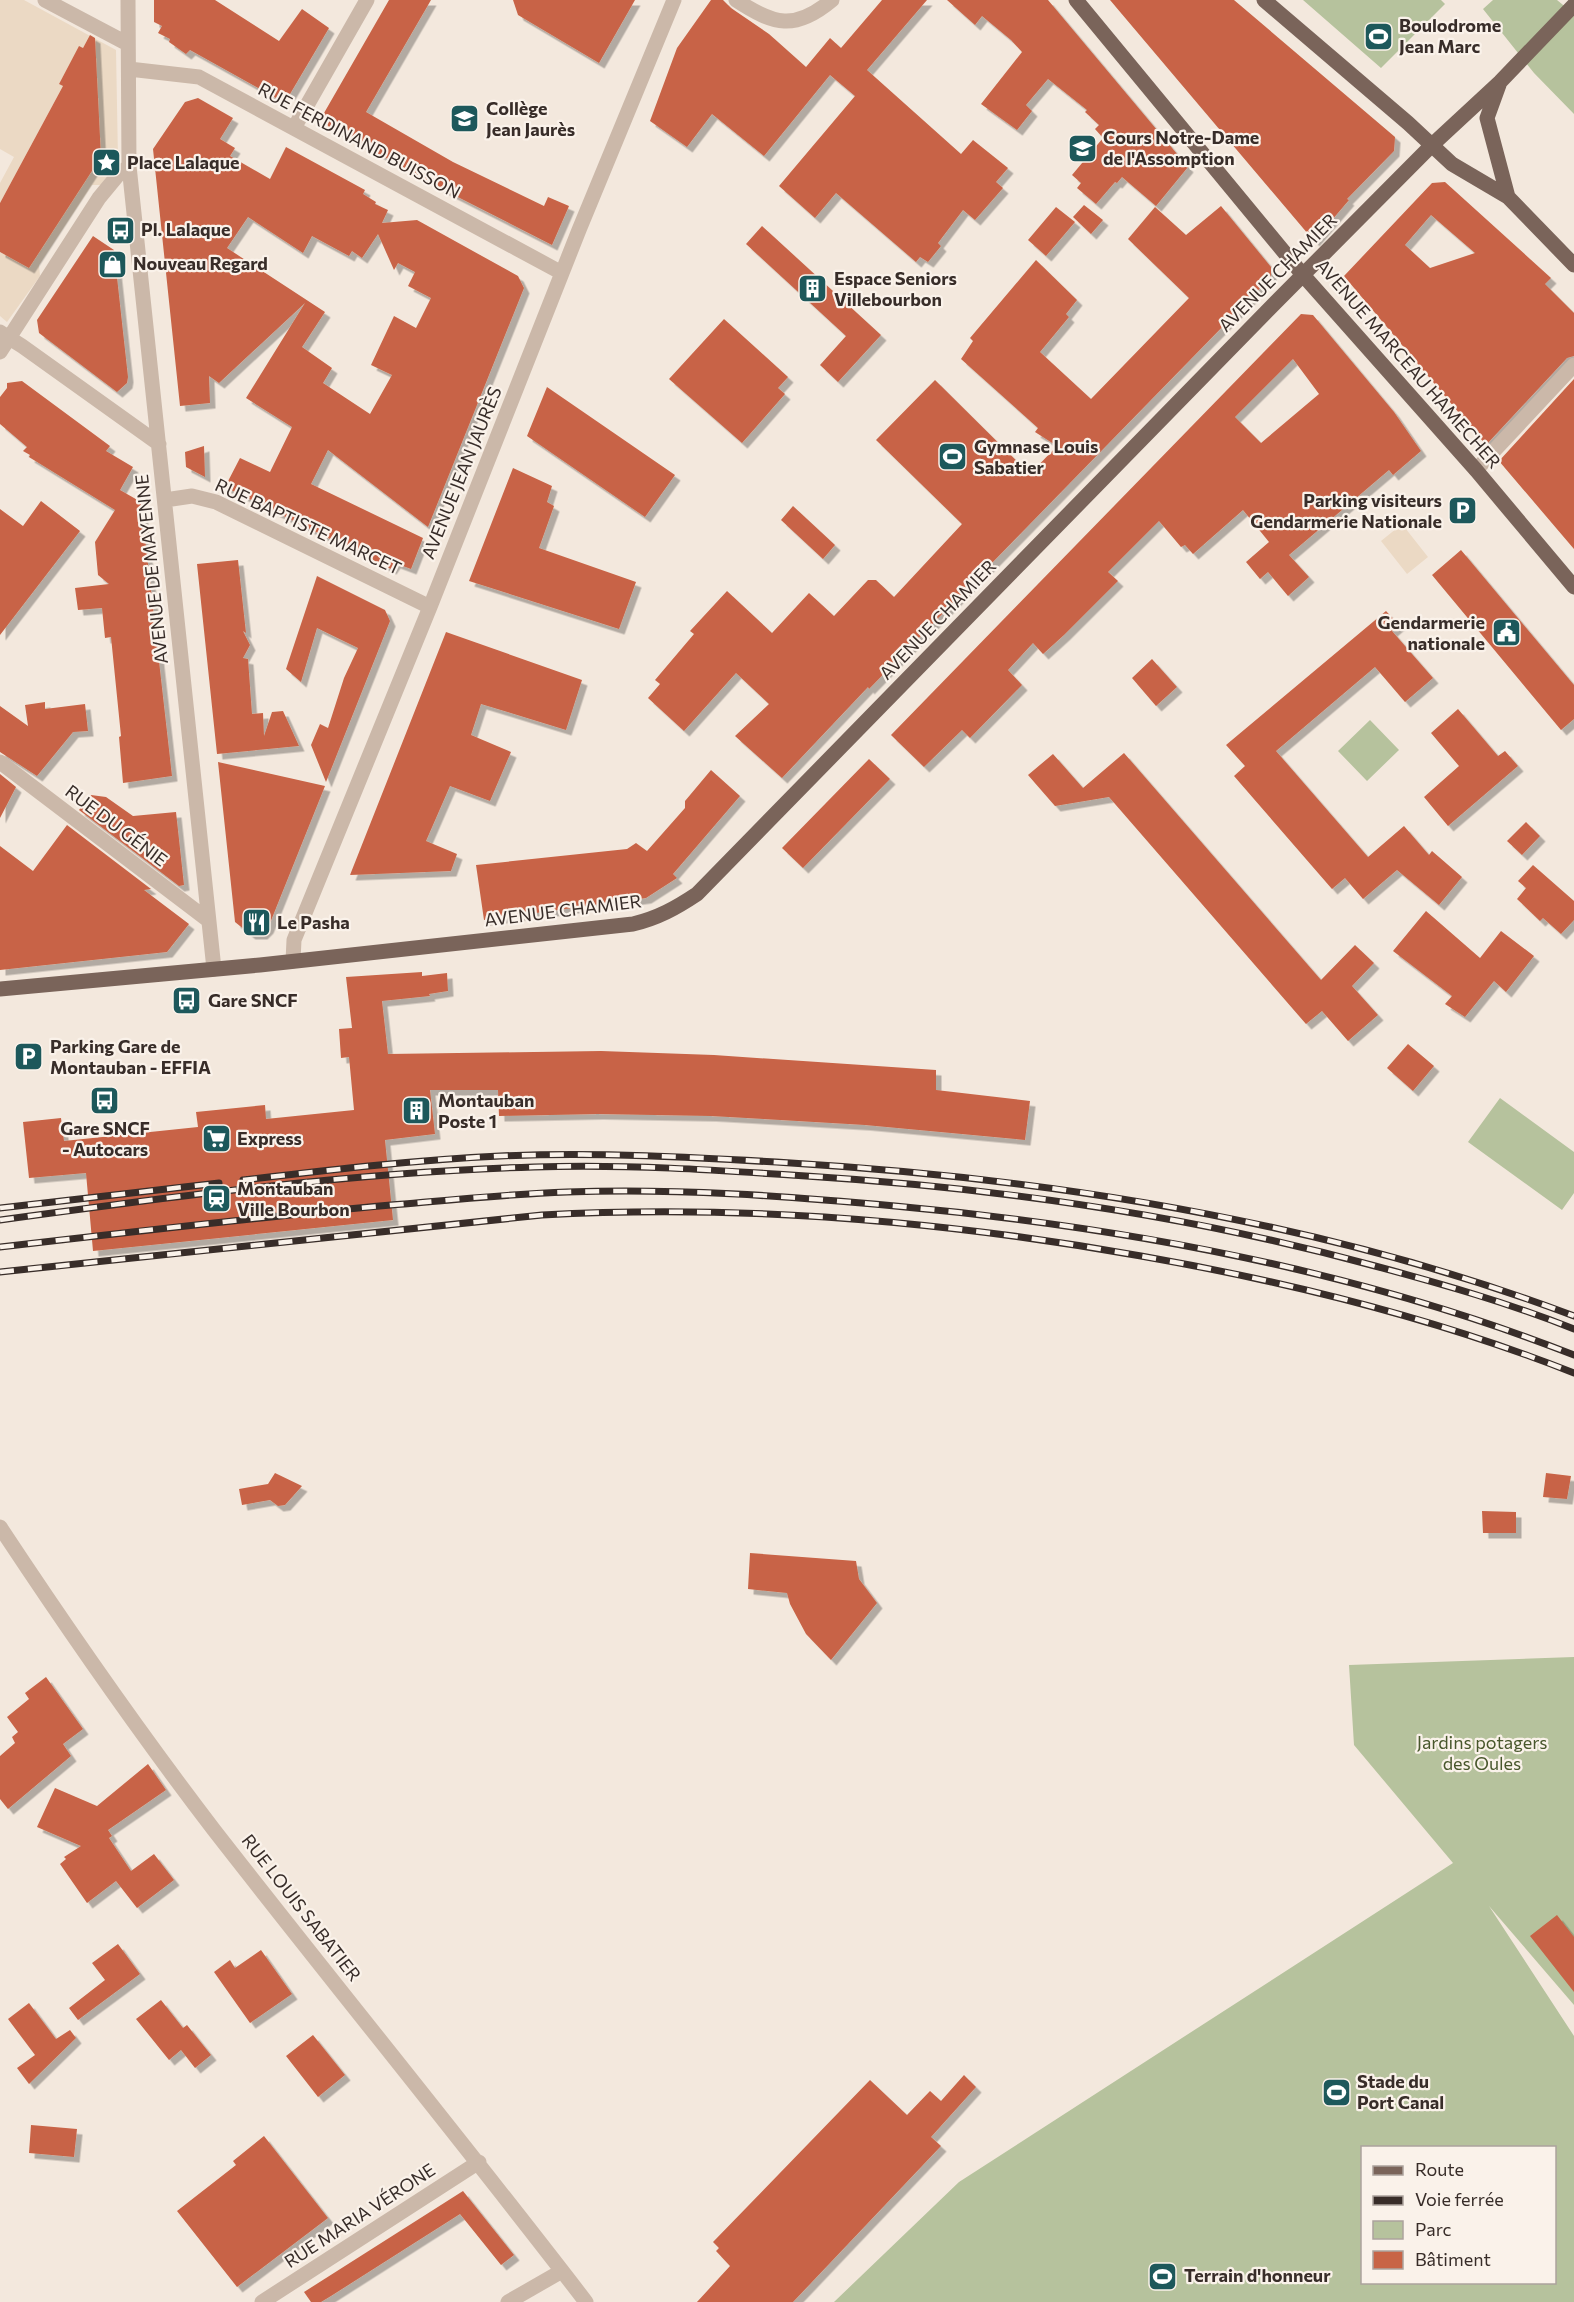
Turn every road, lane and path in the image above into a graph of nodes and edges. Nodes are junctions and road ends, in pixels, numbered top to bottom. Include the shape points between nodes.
1 (128, 0) edge
2 (367, 0) edge
3 (674, 0) edge
4 (736, 0) edge
5 (832, 0) edge
6 (1076, 0) edge
7 (1264, 0) edge
8 (51, 1) edge
9 (1574, 5) edge
10 (128, 44) junction
11 (129, 69) junction
12 (1500, 82) junction
13 (294, 128) junction
14 (1432, 145) junction
15 (129, 166) junction
16 (1508, 197) junction
17 (1574, 265) edge
18 (562, 273) junction
19 (1303, 275) junction
20 (4, 335) edge
21 (0, 352) edge
22 (1574, 365) edge
23 (159, 444) junction
24 (1476, 470) junction
25 (165, 500) junction
26 (1574, 587) edge
27 (430, 607) junction
28 (0, 762) edge
29 (208, 921) junction
30 (293, 961) junction
31 (214, 969) junction
32 (0, 989) edge
33 (0, 1527) edge
34 (479, 2162) junction
35 (562, 2271) junction
36 (262, 2302) edge
37 (508, 2302) edge
38 (586, 2302) edge

1 - 10 street
2 - 13 street
3 - 18 street, AVENUE JEAN JAURÈS
4 - 5 street via 760,16 785,22 816,13
6 - 19 main road, AVENUE MARCEAU HAMECHER
7 - 14 main road
8 - 10 street
9 - 12 main road, AVENUE CHAMIER
10 - 11 street
11 - 13 street, RUE FERDINAND BUISSON via 199,77
11 - 15 street
12 - 14 main road, AVENUE CHAMIER
12 - 16 main road via 1487,118
13 - 18 street, RUE FERDINAND BUISSON
14 - 16 main road via 1452,164
14 - 19 main road, AVENUE CHAMIER
15 - 20 street via 99,198
15 - 23 street, AVENUE DE MAYENNE
16 - 17 main road
18 - 27 street, AVENUE JEAN JAURÈS
19 - 24 main road, AVENUE MARCEAU HAMECHER
19 - 30 main road, AVENUE CHAMIER via 697,894 653,920 633,924
20 - 21 street
20 - 23 street
22 - 24 street
23 - 25 street, AVENUE DE MAYENNE
24 - 26 main road, AVENUE MARCEAU HAMECHER
25 - 27 street, RUE BAPTISTE MARCET via 192,496 216,502
25 - 29 street, AVENUE DE MAYENNE
27 - 30 street, AVENUE JEAN JAURÈS via 294,940
28 - 29 street, RUE DU GÉNIE
29 - 31 street, AVENUE DE MAYENNE
30 - 31 main road, AVENUE CHAMIER
31 - 32 main road, AVENUE CHAMIER
33 - 34 street, RUE LOUIS SABATIER via 62,1621 214,1829
34 - 35 street, RUE LOUIS SABATIER
34 - 36 street, RUE MARIA VÉRONE
35 - 37 street
35 - 38 street, RUE LOUIS SABATIER

